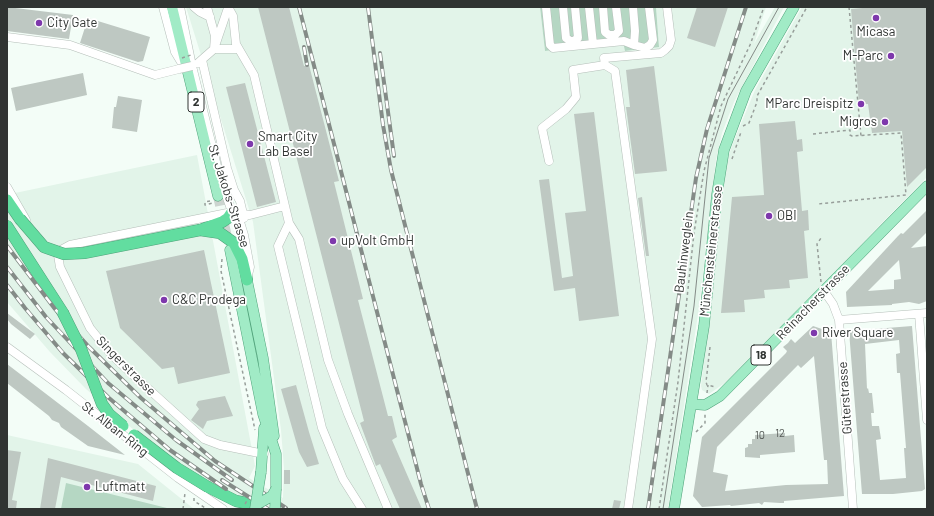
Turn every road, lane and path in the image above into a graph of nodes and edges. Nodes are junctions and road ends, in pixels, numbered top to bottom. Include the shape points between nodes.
1 (163, 7) edge
2 (172, 7) edge
3 (180, 7) edge
4 (194, 7) edge
5 (207, 7) edge
6 (546, 7) edge
7 (563, 7) edge
8 (575, 7) edge
9 (589, 7) edge
10 (603, 7) edge
11 (616, 7) edge
12 (633, 7) edge
13 (649, 7) edge
14 (667, 7) edge
15 (764, 7) edge
16 (794, 7) edge
17 (807, 7) edge
18 (849, 7) edge
19 (228, 8) edge
20 (210, 17) junction
21 (7, 37) edge
22 (593, 44) junction
23 (634, 45) junction
24 (214, 49) junction
25 (238, 49) junction
26 (191, 55) junction
27 (202, 60) junction
28 (180, 63) junction
29 (605, 65) junction
30 (192, 66) junction
31 (846, 122) dead end
32 (859, 122) junction
33 (813, 134) dead end
34 (887, 134) junction
35 (861, 136) junction
36 (887, 138) dead end
37 (549, 161) dead end
38 (730, 165) dead end
39 (927, 186) edge
40 (7, 187) edge
41 (7, 200) edge
42 (215, 200) tunnel mouth
43 (818, 204) dead end
44 (285, 206) junction
45 (232, 212) junction
46 (244, 213) junction
47 (289, 223) junction
48 (7, 226) edge
49 (200, 230) junction
50 (244, 235) junction
51 (821, 238) dead end
52 (226, 252) joint
53 (58, 255) junction
54 (247, 280) junction
55 (824, 291) junction
56 (923, 313) edge
57 (839, 320) junction
58 (711, 344) dead end
59 (7, 347) edge
60 (708, 386) junction
61 (728, 388) junction
62 (692, 404) junction
63 (705, 405) junction
64 (263, 414) junction
65 (927, 420) edge
66 (256, 437) dead end
67 (684, 442) junction
68 (264, 454) junction
69 (276, 454) junction
70 (208, 487) junction
71 (276, 489) junction
72 (185, 491) dead end
73 (193, 497) dead end
74 (256, 507) edge
75 (183, 509) edge
76 (207, 509) edge
77 (223, 509) edge
78 (236, 509) edge
79 (242, 509) edge
80 (275, 509) edge
81 (362, 509) edge
82 (388, 509) edge
83 (628, 509) edge
84 (659, 509) edge
85 (674, 509) edge
86 (853, 509) edge

1 - 28 street via 174,52
2 - 42 main road, St. Jakobs-Strasse / 2
3 - 26 street, St. Jakobs-Strasse
4 - 20 street
5 - 20 street
6 - 22 street via 550,45 553,48
7 - 8 street via 566,38 572,42 578,38
9 - 22 street
10 - 11 street via 606,32 615,35 619,32
12 - 23 street
13 - 23 street via 652,43 645,48
14 - 29 street via 671,40 665,50 661,53 604,58
15 - 84 path, Bauhinweglein via 750,45 721,106 704,171 694,233 678,382
16 - 62 main road, Münchensteinerstrasse via 746,91 724,150 716,194 704,326
17 - 38 path via 757,96 750,123 743,126
18 - 32 path
19 - 24 street
19 - 25 street via 233,16
20 - 24 street via 215,36
21 - 28 street via 70,45 155,75
22 - 23 street via 624,41
24 - 25 street
24 - 27 street
25 - 44 street via 254,75
26 - 28 path, bridge
26 - 30 street, St. Jakobs-Strasse
27 - 30 street
27 - 46 street via 227,168
28 - 30 street
29 - 37 street via 573,70 576,97 542,128
29 - 83 street via 615,71 652,339
30 - 45 street, St. Jakobs-Strasse via 220,178
31 - 32 path
32 - 35 path
33 - 35 path via 850,130 851,136
34 - 35 path
34 - 36 path
34 - 43 path via 901,133 906,195
39 - 55 main road, Reinacherstrasse / 18
40 - 53 street via 43,244 50,252
41 - 49 highway, bridge via 27,230 40,243 64,254 84,253
44 - 46 street via 250,215
44 - 47 street
45 - 46 street
45 - 49 highway via 222,222
45 - 50 street, St. Jakobs-Strasse via 240,222
45 - 53 street via 70,245
46 - 50 street
47 - 81 street via 278,246 322,428 343,479
47 - 82 street via 299,239 328,360
48 - 70 highway, bridge via 73,332 99,397 109,414 155,451
49 - 54 highway via 220,233 231,240 239,252
50 - 54 street, St. Jakobs-Strasse via 250,267
51 - 55 path via 817,244 820,281
52 - 64 main road, St. Jakobs-Strasse
52 - 66 path via 221,271
53 - 68 street, Singerstrasse via 60,267 90,328 111,354 204,439
54 - 69 main road via 272,410
55 - 57 street, Güterstrasse via 833,304
55 - 61 main road, Reinacherstrasse / 18
56 - 57 street
56 - 65 street
57 - 86 street, Güterstrasse
58 - 60 path via 706,382
59 - 77 street, St. Alban-Ring via 178,478
60 - 61 path
60 - 63 path
61 - 63 main road, Reinacherstrasse / 18
62 - 63 main road
62 - 67 main road, Münchensteinerstrasse
63 - 67 path via 704,423
64 - 68 main road, St. Jakobs-Strasse
64 - 69 main road, St. Jakobs-Strasse
67 - 85 main road, Münchensteinerstrasse
68 - 74 main road, St. Jakobs-Strasse, bridge
69 - 71 main road, St. Jakobs-Strasse
70 - 74 highway via 236,501
70 - 78 highway
70 - 79 highway
71 - 74 main road, bridge via 272,496
71 - 80 main road, St. Jakobs-Strasse, bridge
72 - 75 path
73 - 76 path via 194,501

